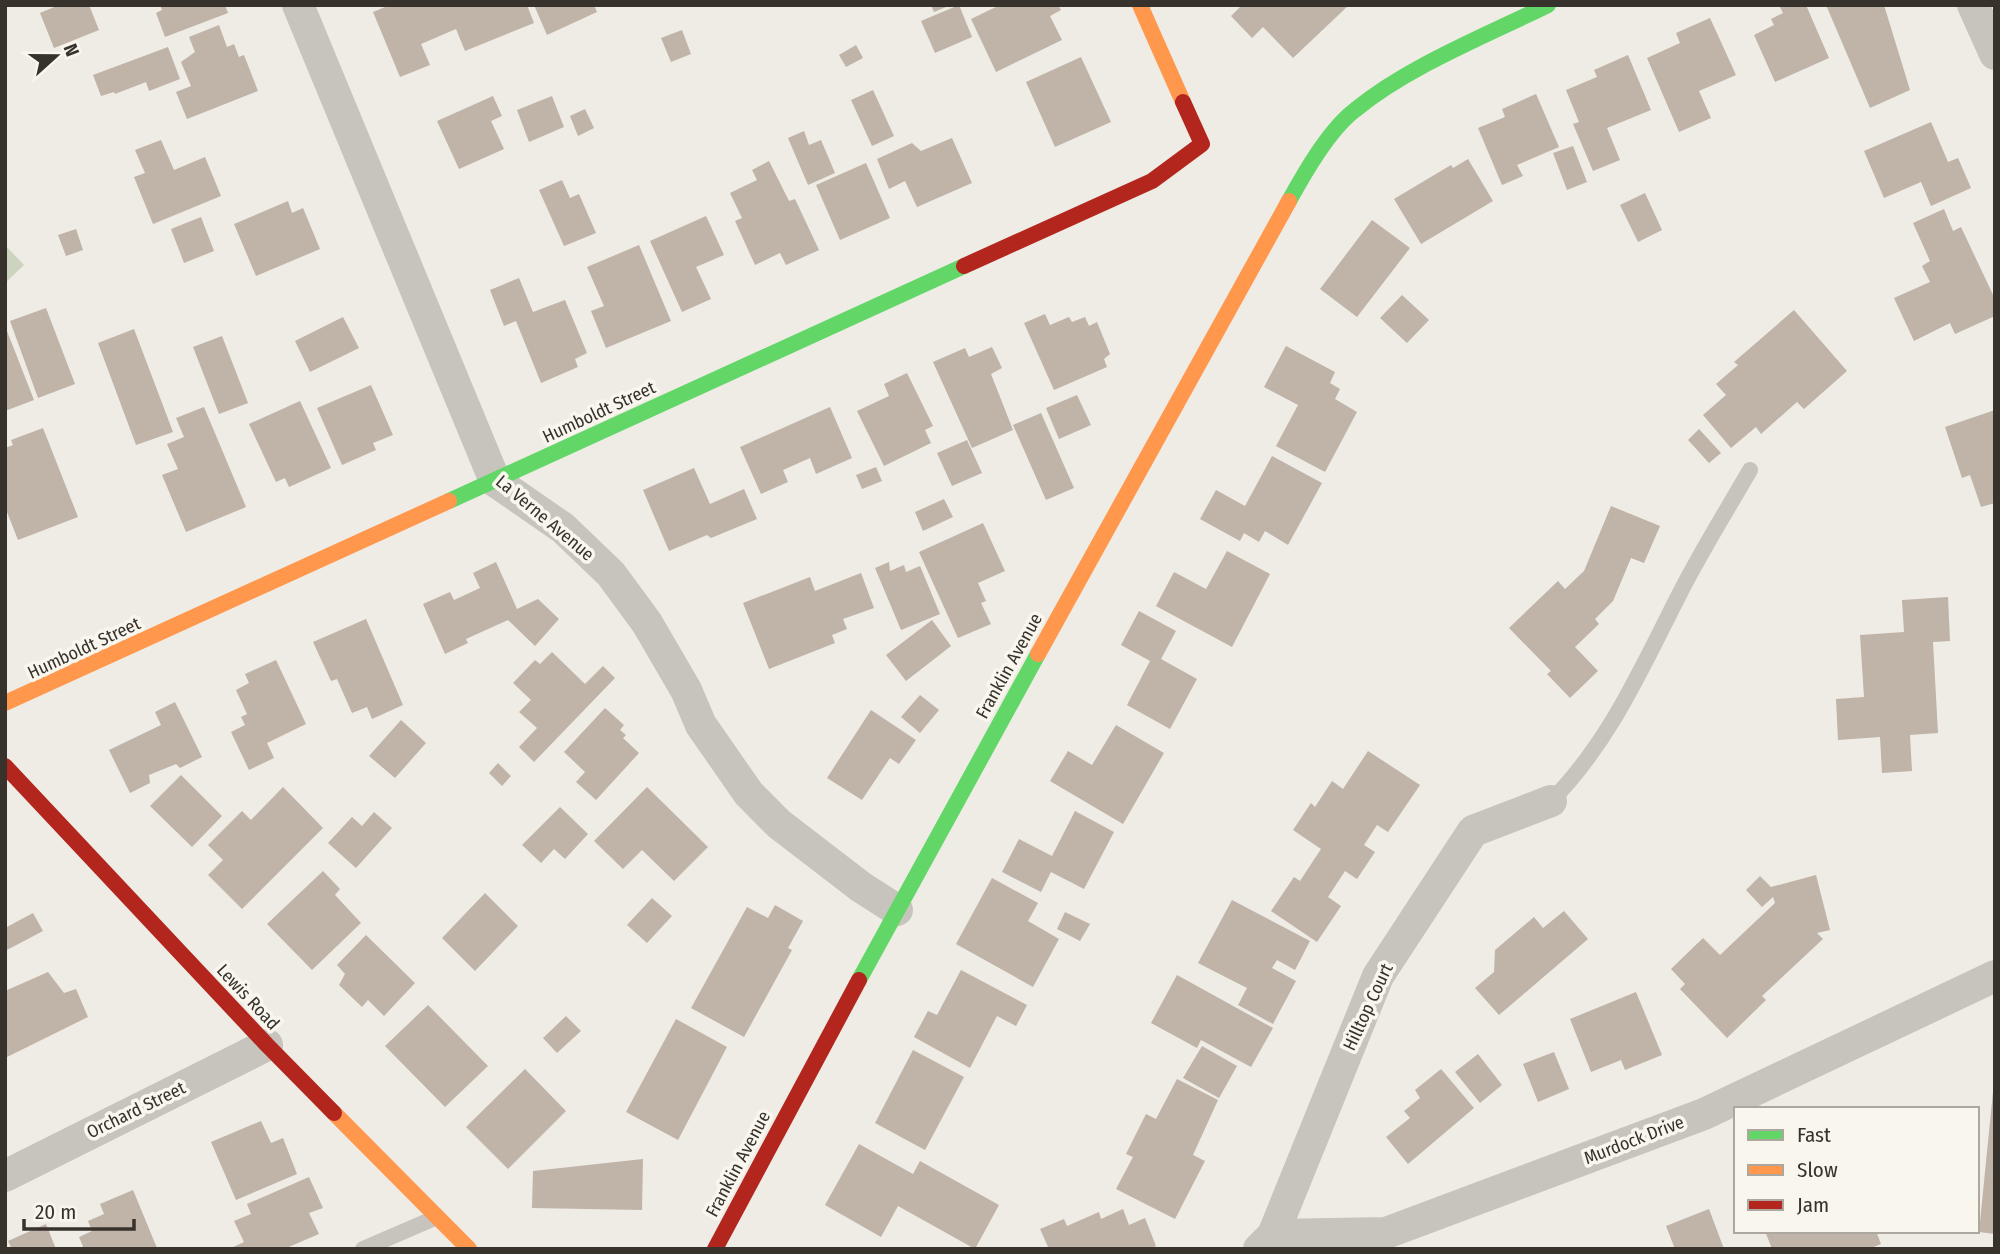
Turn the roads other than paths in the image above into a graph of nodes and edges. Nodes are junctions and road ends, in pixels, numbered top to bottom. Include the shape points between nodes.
1 (298, 5) edge
2 (1140, 5) edge
3 (1548, 5) edge
4 (1973, 5) edge
5 (1995, 54) edge
6 (1750, 470) dead end
7 (495, 481) junction
8 (5, 703) edge
9 (5, 766) edge
10 (1551, 801) joint
11 (897, 910) junction
12 (1995, 976) edge
13 (267, 1045) junction
14 (5, 1176) edge
15 (437, 1217) junction
16 (718, 1242) edge
17 (1266, 1242) edge
18 (363, 1249) edge
19 (468, 1249) edge
20 (702, 1249) edge

1 - 7 street, La Verne Avenue
2 - 7 street, Humboldt Street via 1202,144 1152,181
3 - 11 street, Franklin Avenue via 1403,78 1353,111 1312,160
4 - 5 street
6 - 10 lane via 1695,563 1618,712 1574,778
7 - 8 street, Humboldt Street
7 - 11 street, La Verne Avenue via 563,528 611,574 647,623 701,725 749,794 779,824
9 - 13 street, Lewis Road
10 - 17 street, Hilltop Court via 1473,831 1378,976
11 - 16 street, Franklin Avenue
12 - 17 street, Murdock Drive via 1704,1114 1387,1233
13 - 14 street, Orchard Street
13 - 15 street, Lewis Road
15 - 18 lane
15 - 19 street, Lewis Road
16 - 20 lane

